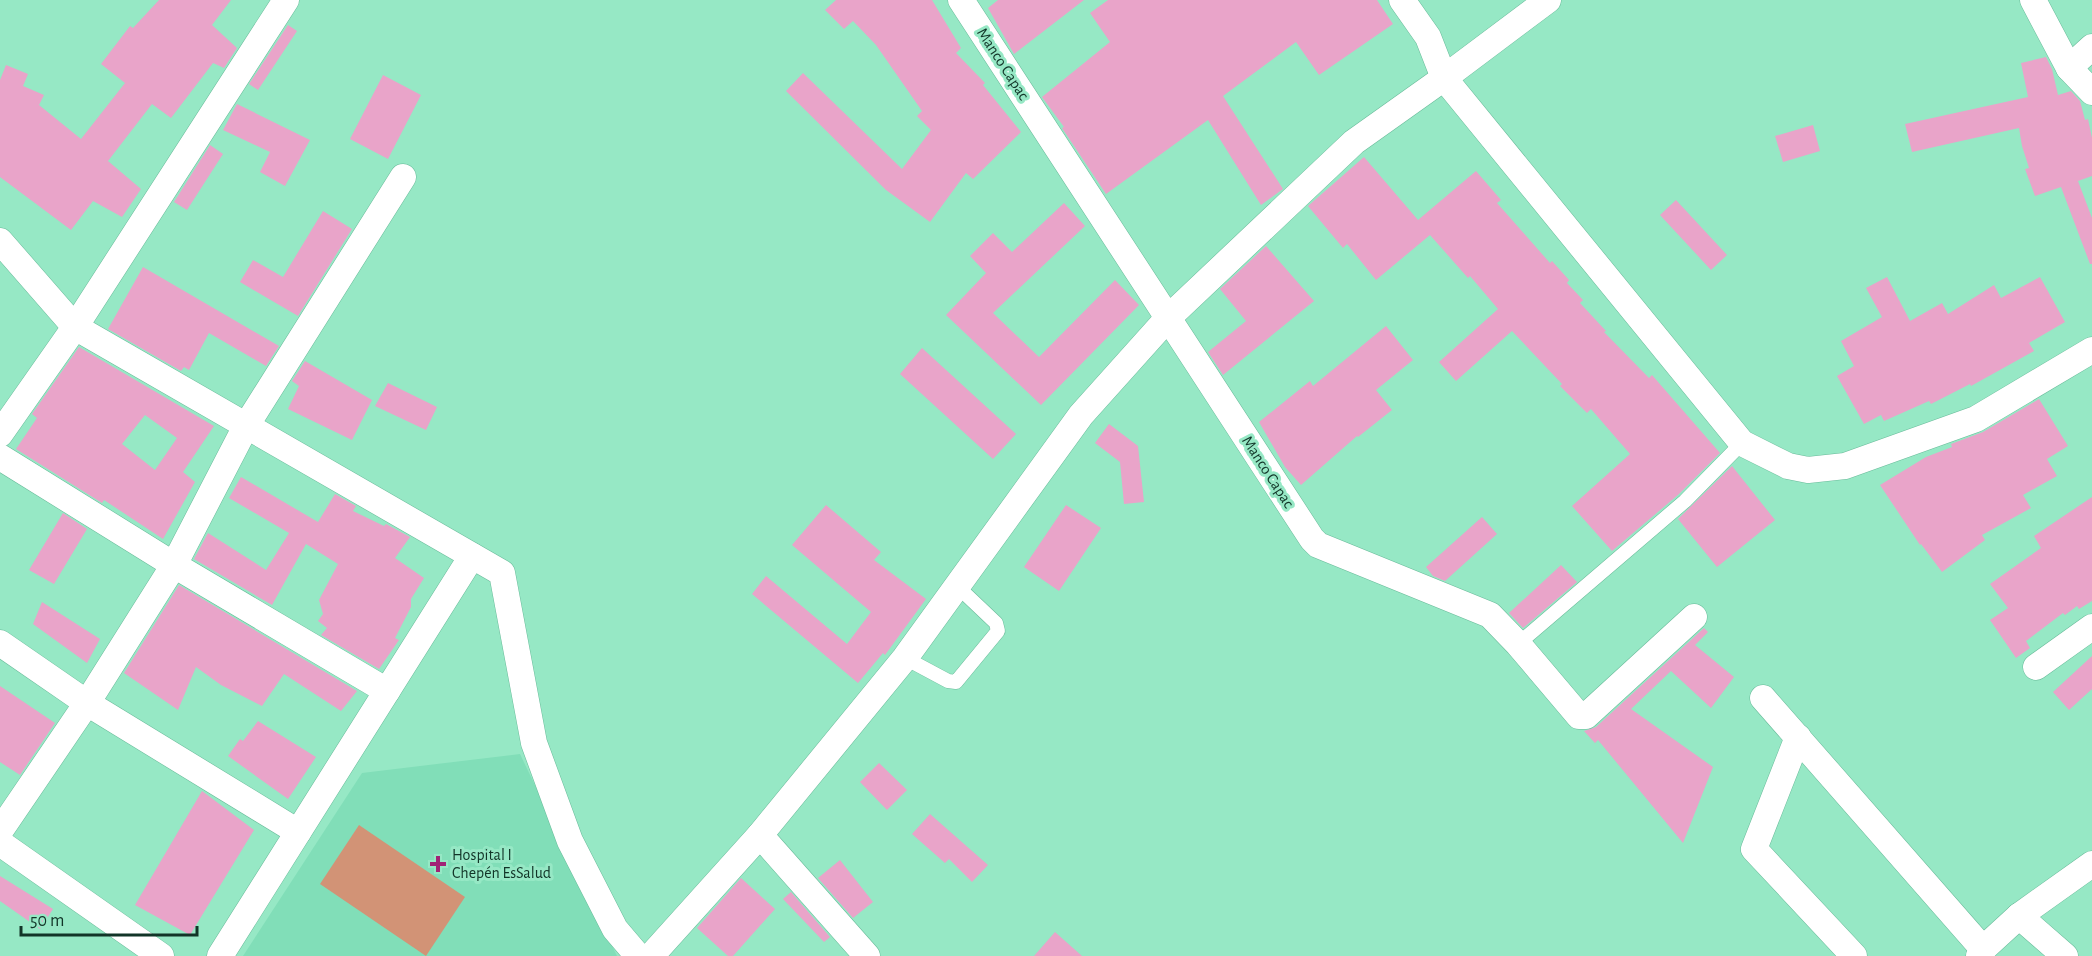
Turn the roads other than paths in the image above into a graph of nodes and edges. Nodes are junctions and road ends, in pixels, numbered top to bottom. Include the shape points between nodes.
1 (286, 0) edge
2 (961, 0) edge
3 (1402, 0) edge
4 (1548, 0) edge
5 (2033, 0) edge
6 (2092, 47) edge
7 (2069, 68) junction
8 (1444, 78) junction
9 (2092, 92) edge
10 (403, 177) dead end
11 (0, 241) edge
12 (1168, 318) junction
13 (75, 327) junction
14 (2092, 350) edge
15 (246, 426) junction
16 (0, 434) edge
17 (1743, 443) junction
18 (0, 457) edge
19 (472, 556) junction
20 (174, 565) junction
21 (957, 586) junction
22 (1694, 617) dead end
23 (2092, 627) edge
24 (0, 643) edge
25 (1518, 644) junction
26 (905, 658) junction
27 (2036, 667) dead end
28 (387, 691) junction
29 (1763, 698) dead end
30 (87, 703) junction
31 (1798, 737) junction
32 (0, 831) edge
33 (298, 832) junction
34 (760, 835) junction
35 (0, 843) edge
36 (2092, 864) edge
37 (2019, 916) junction
38 (1981, 952) edge
39 (161, 956) edge
40 (220, 956) edge
41 (638, 956) edge
42 (651, 956) edge
43 (867, 956) edge
44 (1854, 956) edge
45 (2065, 956) edge

1 - 13 street
2 - 12 street, Manco Capac
3 - 8 street via 1428,37
4 - 8 street
5 - 7 street
6 - 7 street
7 - 9 street
8 - 12 street via 1354,142
8 - 17 street
10 - 15 street
11 - 13 street
12 - 21 street via 1082,415
12 - 25 street, Manco Capac via 1312,539 1326,549 1490,615
13 - 15 street
13 - 16 street
14 - 17 street via 1976,419 1845,466 1808,470 1788,466
15 - 19 street
15 - 20 street
17 - 25 lane via 1685,501
18 - 20 street
19 - 28 street
19 - 41 street via 502,573 534,743 570,841 615,929
20 - 28 street
20 - 30 street
21 - 26 street
21 - 26 lane via 996,623 998,631 956,682
22 - 25 street, Manco Capac via 1583,717
23 - 27 street
24 - 30 street
26 - 34 street
28 - 33 street
29 - 31 street
30 - 32 street
30 - 33 street
31 - 38 street
31 - 44 street via 1754,849
33 - 40 street
34 - 42 street
34 - 43 street
35 - 39 street
36 - 37 street
37 - 38 street
37 - 45 street

